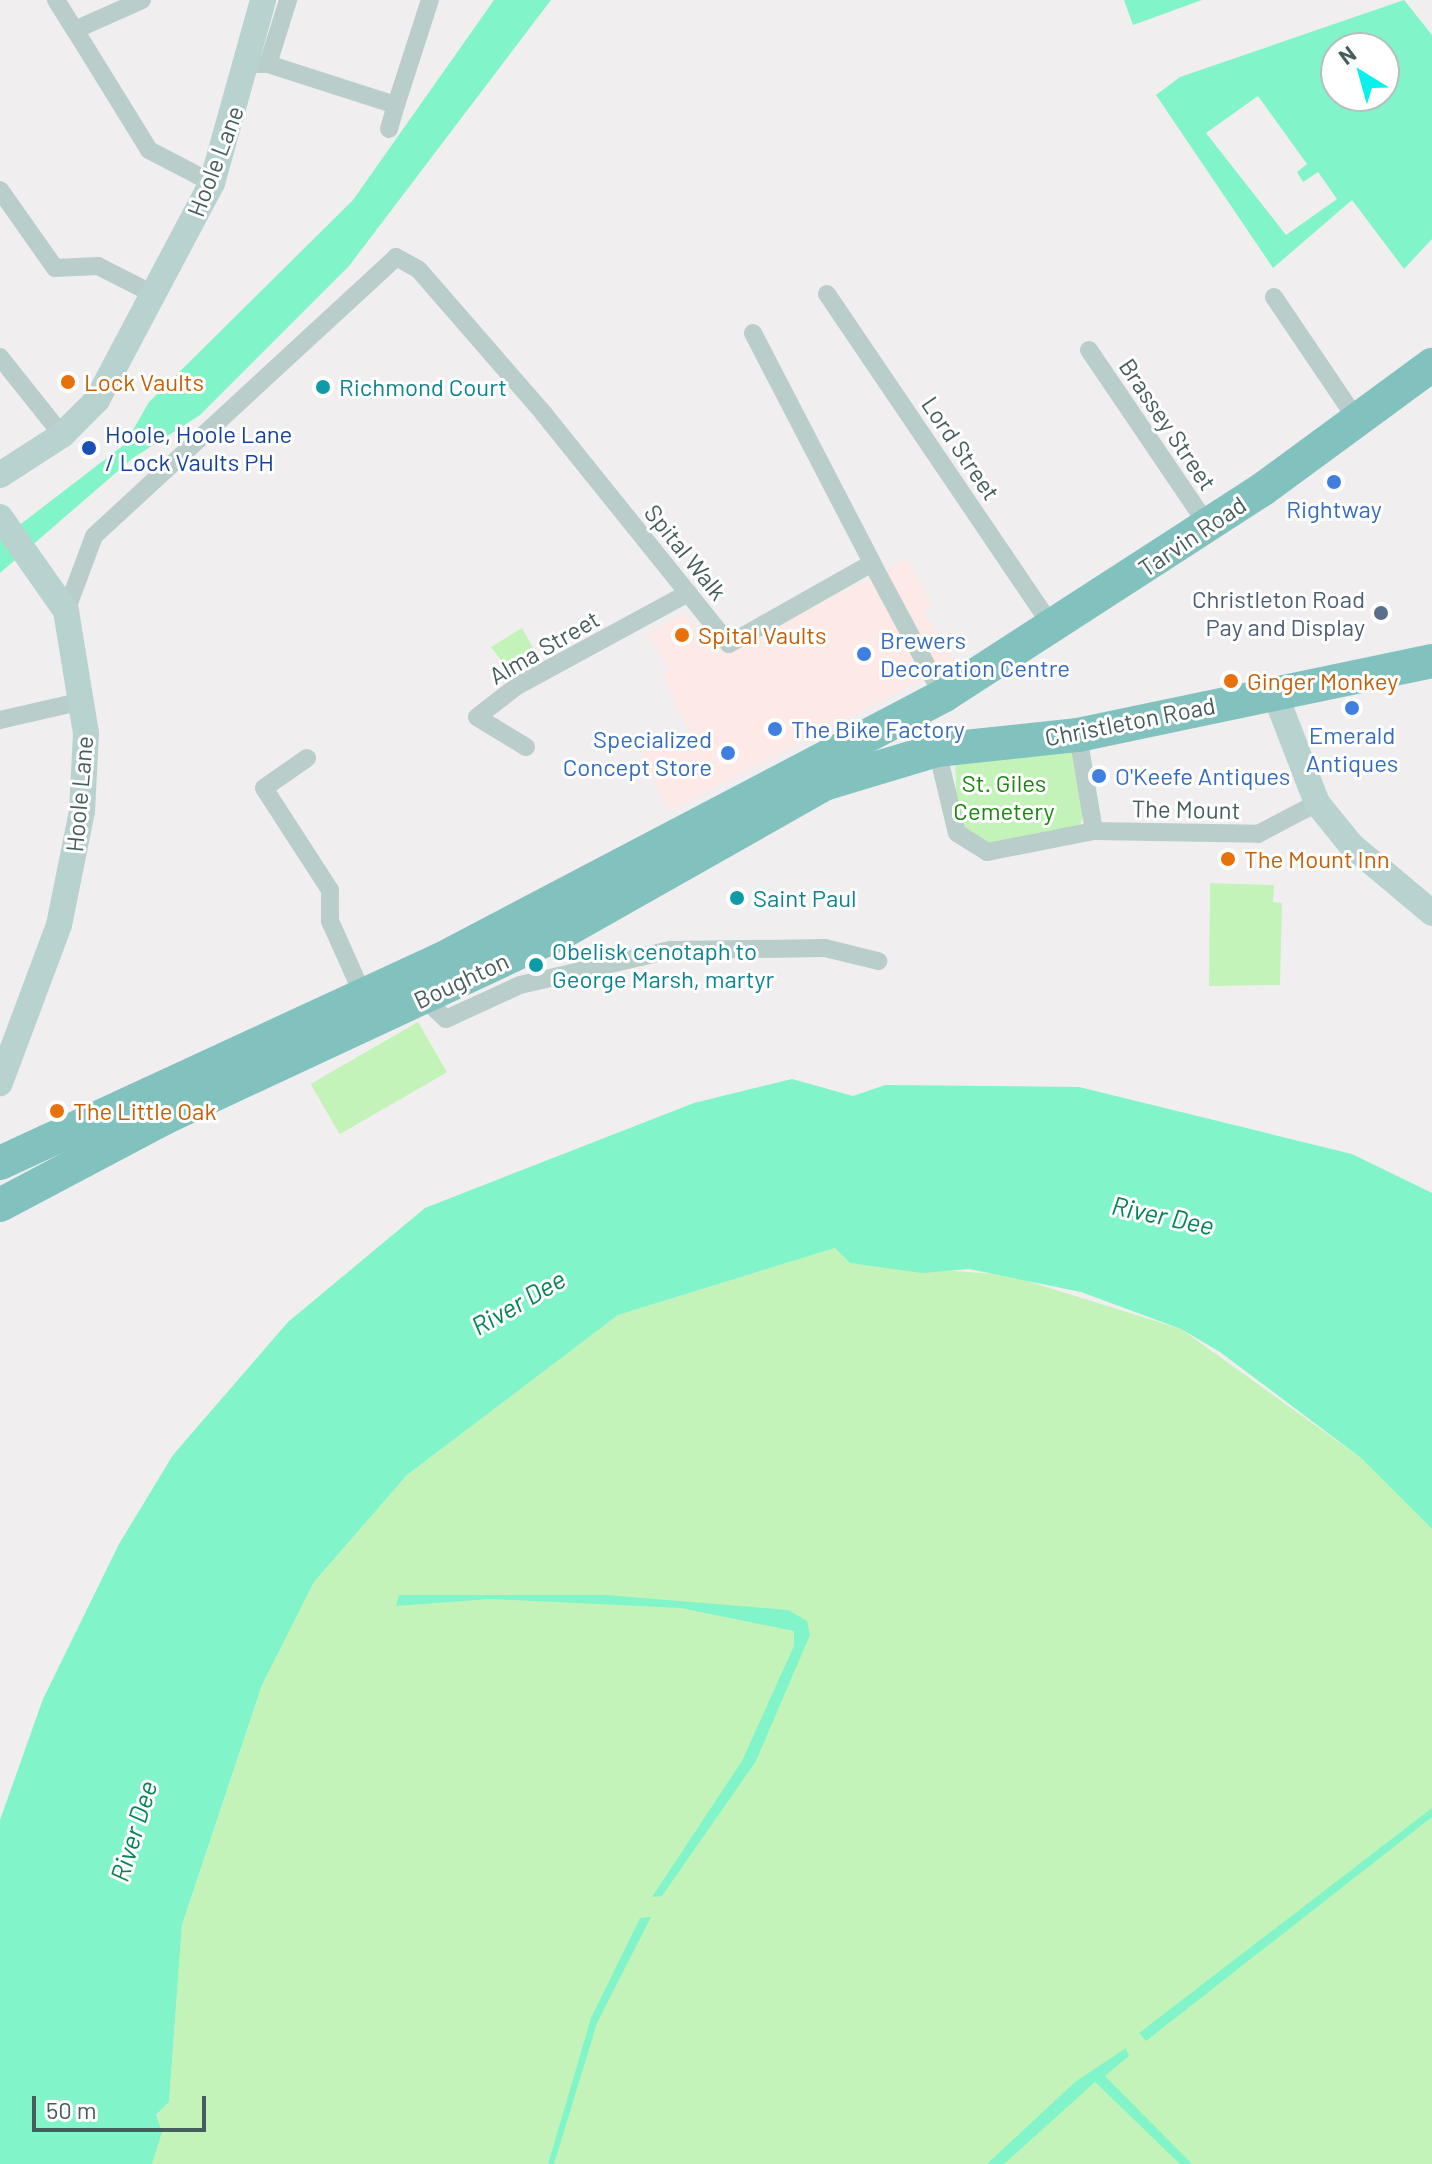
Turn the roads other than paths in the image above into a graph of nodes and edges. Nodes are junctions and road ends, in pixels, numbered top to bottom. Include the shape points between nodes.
1 (56, 0) edge
2 (142, 0) edge
3 (263, 0) edge
4 (288, 0) edge
5 (430, 0) edge
6 (75, 30) junction
7 (259, 64) junction
8 (396, 105) junction
9 (389, 129) dead end
10 (212, 183) junction
11 (0, 190) edge
12 (827, 294) dead end
13 (155, 295) junction
14 (1274, 297) dead end
15 (753, 333) dead end
16 (1089, 350) dead end
17 (0, 357) edge
18 (1432, 365) edge
19 (1416, 397) edge
20 (1359, 423) junction
21 (62, 435) junction
22 (0, 475) edge
23 (1, 519) edge
24 (1208, 526) junction
25 (872, 563) junction
26 (688, 593) junction
27 (66, 611) junction
28 (1054, 629) junction
29 (1432, 661) edge
30 (1275, 694) junction
31 (943, 696) junction
32 (83, 701) junction
33 (0, 720) edge
34 (1078, 735) junction
35 (526, 747) dead end
36 (952, 748) junction
37 (307, 758) dead end
38 (1317, 803) junction
39 (1094, 831) junction
40 (1432, 913) edge
41 (878, 961) dead end
42 (364, 997) junction
43 (424, 998) junction
44 (0, 1083) edge
45 (0, 1163) edge
46 (3, 1197) edge

1 - 6 street
2 - 6 street
3 - 7 street, Hoole Lane
4 - 7 street, Hoole Lane
5 - 8 street
6 - 10 street via 149,150
7 - 8 street
7 - 10 street, Hoole Lane
8 - 9 street
10 - 13 street, Hoole Lane
11 - 13 street via 55,268 98,266
12 - 28 street, Lord Street
13 - 21 street, Hoole Lane via 97,400
14 - 20 street
15 - 25 street
16 - 24 street, Brassey Street
17 - 21 street
18 - 19 highway, Tarvin Road
19 - 20 highway, Tarvin Road
20 - 24 highway, Tarvin Road
21 - 22 street, Hoole Lane
23 - 27 street, Hoole Lane via 37,562
24 - 28 highway, Tarvin Road
25 - 26 street, Spital Walk via 729,644
25 - 31 street
26 - 27 street, Spital Walk via 430,282 396,257 94,536
26 - 35 street, Alma Street via 517,686 477,717
27 - 32 street, Hoole Lane
28 - 31 highway, Tarvin Road
29 - 30 highway, Christleton Road
30 - 34 highway, Christleton Road
30 - 38 street
31 - 36 highway
31 - 42 highway, Boughton
32 - 33 street
32 - 44 street, Hoole Lane via 86,770 75,857 45,969
34 - 36 highway, Christleton Road
34 - 39 street
36 - 39 street, The Mount via 946,809 969,845 987,852
36 - 43 highway, Boughton via 824,784 561,933
37 - 42 street via 264,788 330,890 330,921
38 - 39 street, The Mount via 1258,834
38 - 40 street via 1351,845
41 - 43 street via 825,948 671,950 520,985 446,1019
42 - 45 highway, Boughton
43 - 46 highway, Boughton

